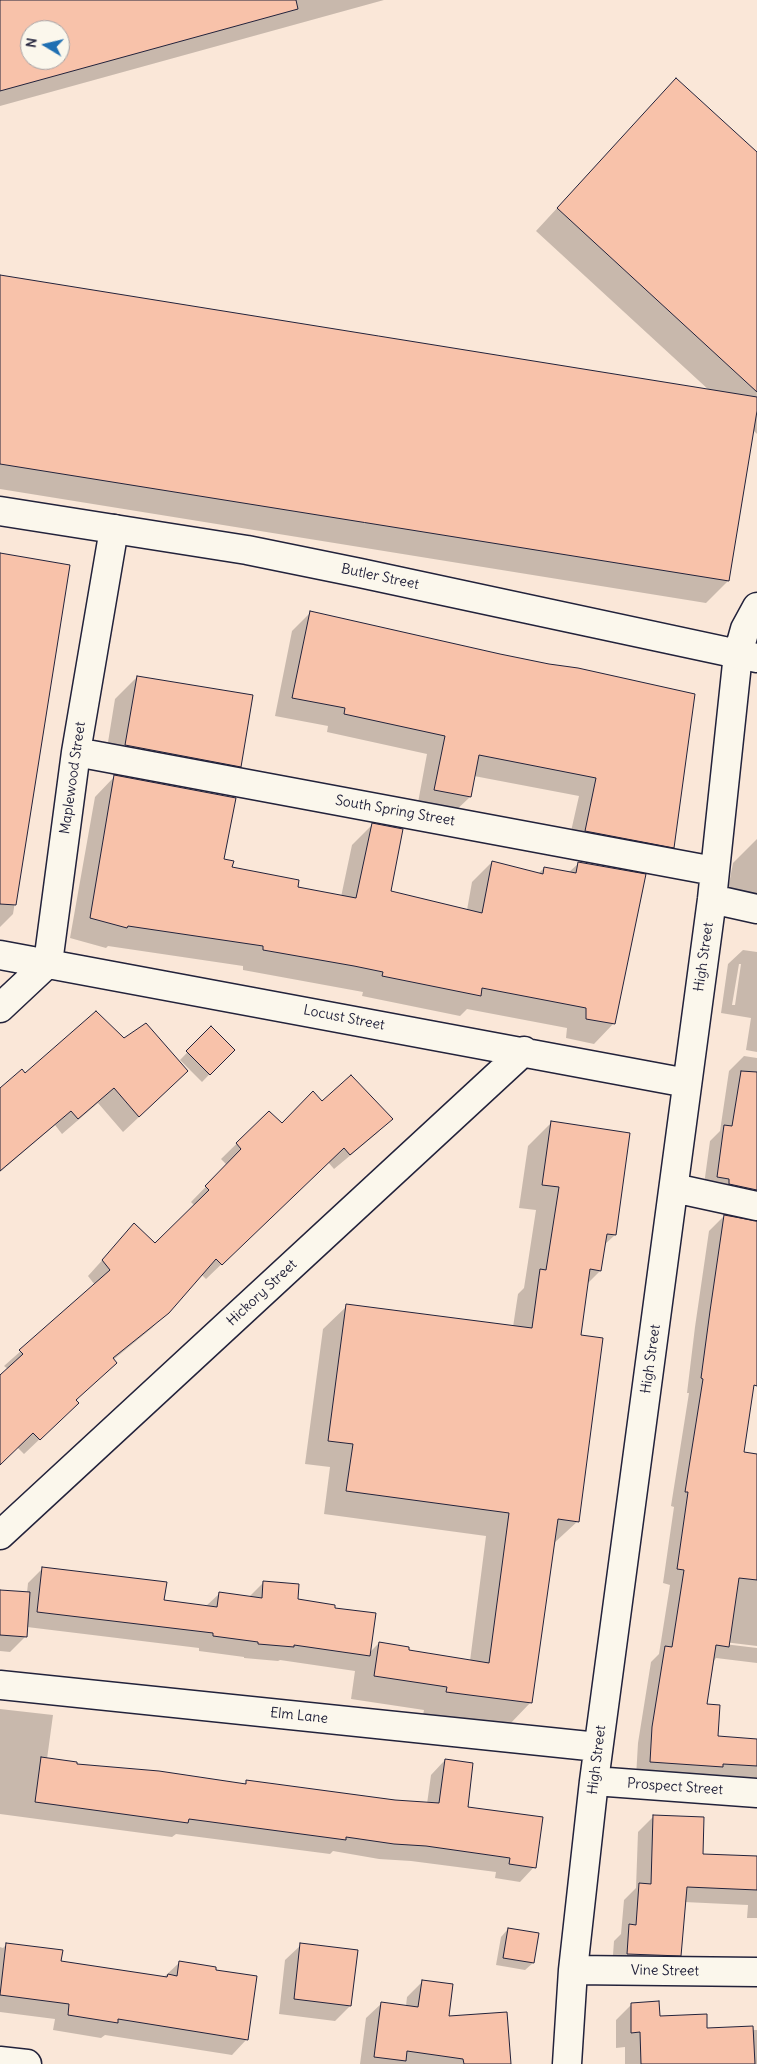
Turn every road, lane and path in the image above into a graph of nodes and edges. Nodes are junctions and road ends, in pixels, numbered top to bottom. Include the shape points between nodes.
1 (0, 511) edge
2 (114, 529) junction
3 (757, 606) edge
4 (747, 656) edge
5 (76, 752) junction
6 (714, 871) junction
7 (712, 899) junction
8 (757, 909) edge
9 (0, 955) edge
10 (48, 963) junction
11 (0, 1008) edge
12 (524, 1052) junction
13 (687, 1083) junction
14 (674, 1188) junction
15 (757, 1206) edge
16 (0, 1535) edge
17 (0, 1685) edge
18 (598, 1747) junction
19 (594, 1780) junction
20 (757, 1792) edge
21 (573, 1970) junction
22 (757, 1972) edge
23 (0, 2061) edge
24 (27, 2064) edge
25 (567, 2064) edge

1 - 2 street, Butler Street
2 - 4 street, Butler Street via 246,550
2 - 5 street, Maplewood Street
3 - 4 street, High Street via 745,630
4 - 6 street, High Street
5 - 6 street, South Spring Street
5 - 10 street, Maplewood Street
6 - 7 street, High Street
7 - 8 street
7 - 13 street, High Street
9 - 10 street, Locust Street
10 - 11 street
10 - 12 street, Locust Street
12 - 13 street, Locust Street
12 - 16 street, Hickory Street
13 - 14 street, High Street
14 - 15 street
14 - 18 street, High Street
17 - 18 street, Elm Lane
18 - 19 street, High Street
19 - 20 street, Prospect Street
19 - 21 street, High Street
21 - 22 street, Vine Street
21 - 25 street, High Street
23 - 24 street

